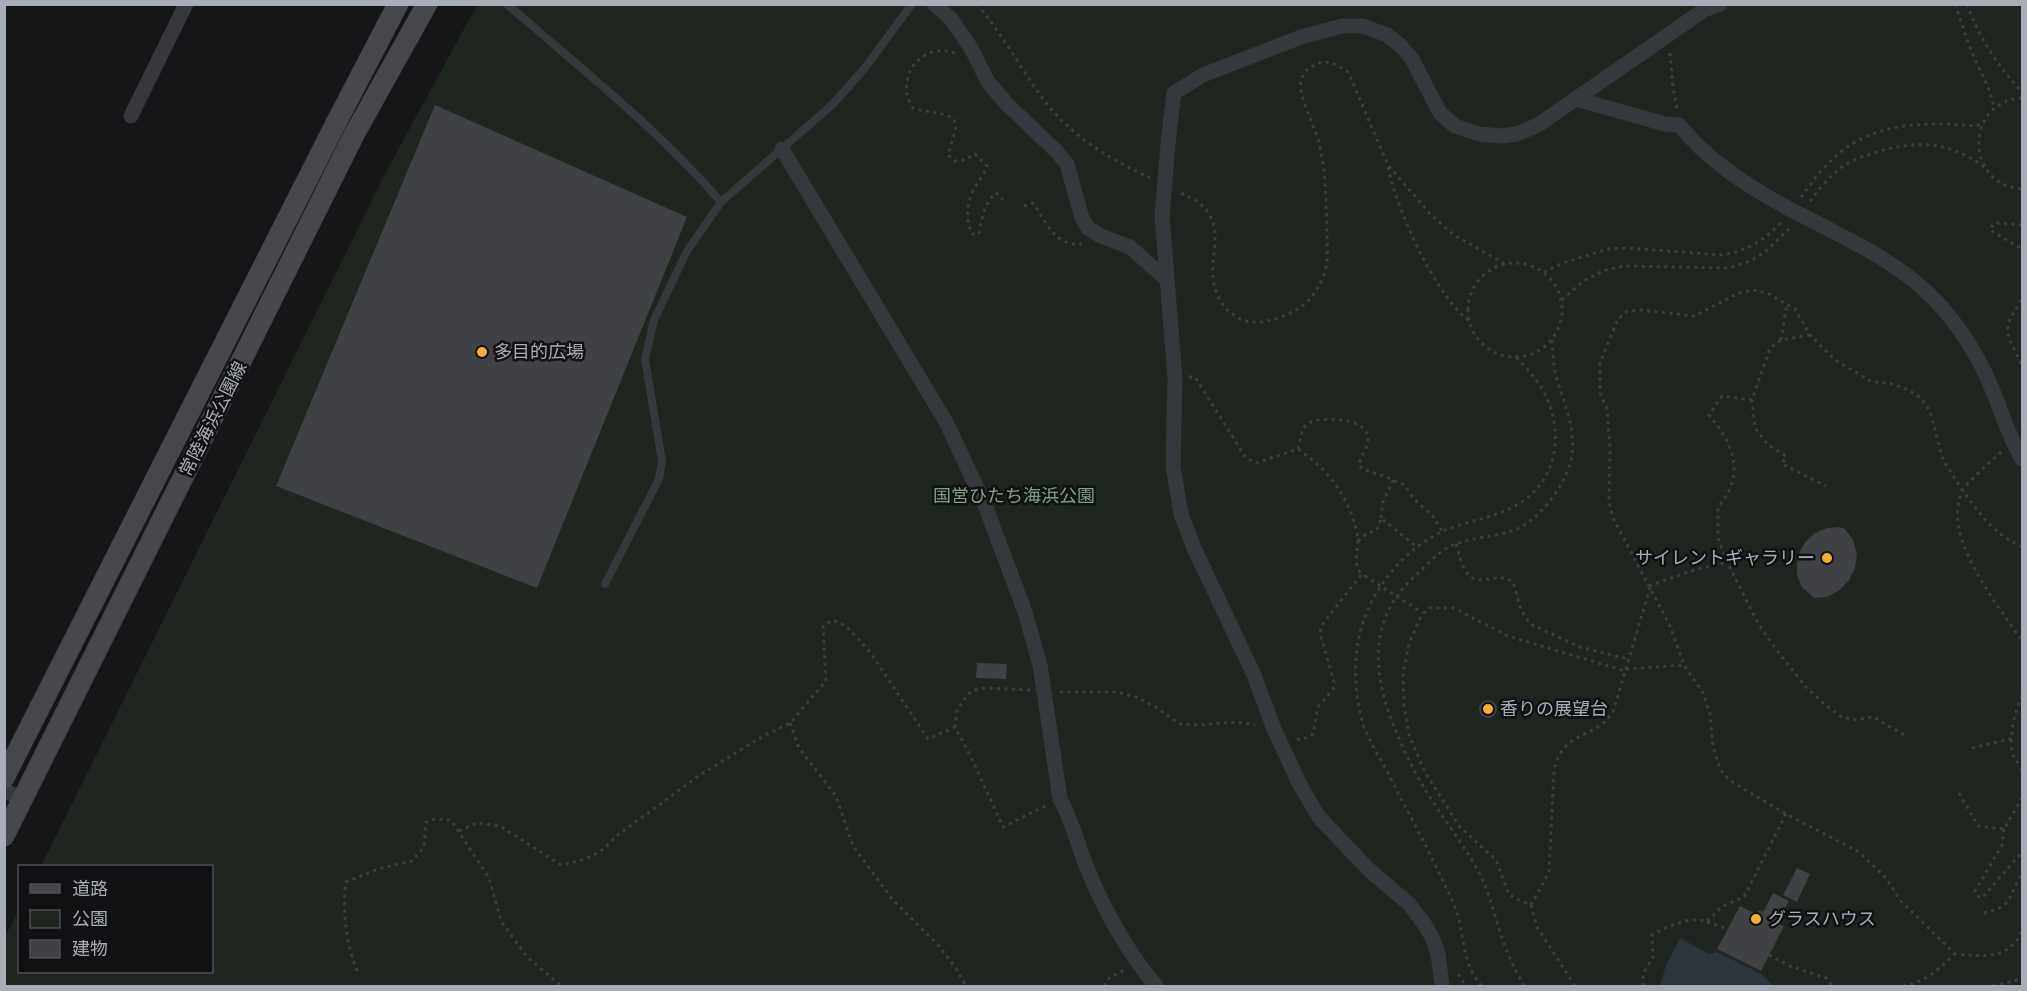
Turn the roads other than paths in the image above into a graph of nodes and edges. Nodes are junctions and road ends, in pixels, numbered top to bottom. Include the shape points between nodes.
1 (186, 4) edge
2 (398, 4) edge
3 (427, 4) edge
4 (507, 4) edge
5 (912, 4) edge
6 (934, 4) edge
7 (1720, 4) edge
8 (1576, 99) junction
9 (130, 116) dead end
10 (782, 148) junction
11 (721, 202) junction
12 (1166, 279) junction
13 (2022, 459) edge
14 (605, 584) dead end
15 (4, 778) edge
16 (14, 795) edge
17 (4, 836) edge
18 (1156, 987) edge
19 (1442, 987) edge

1 - 9 street
2 - 15 main road, 常陸海浜公園線
3 - 16 main road, 常陸海浜公園線 via 355,133
4 - 11 lane via 658,135
5 - 10 lane via 833,104
6 - 12 street via 951,19 988,82 1067,164 1088,228 1130,247
7 - 8 street via 1669,33
8 - 12 street, bridge via 1517,134 1479,134 1463,129 1440,113 1401,46 1387,35 1363,26 1342,26 1301,37 1218,69 1174,93 1162,216
8 - 13 street, bridge via 1678,125 1695,145 1746,185 1873,252 1923,287 1965,334
10 - 11 lane
10 - 18 street via 946,422 985,506 1025,612 1040,665 1060,799 1104,907
11 - 14 lane via 687,251 654,320 645,359 662,470
12 - 19 street via 1175,378 1173,466 1181,514 1194,548 1318,818 1409,904 1425,925 1438,954
16 - 17 main road, 常陸海浜公園線

